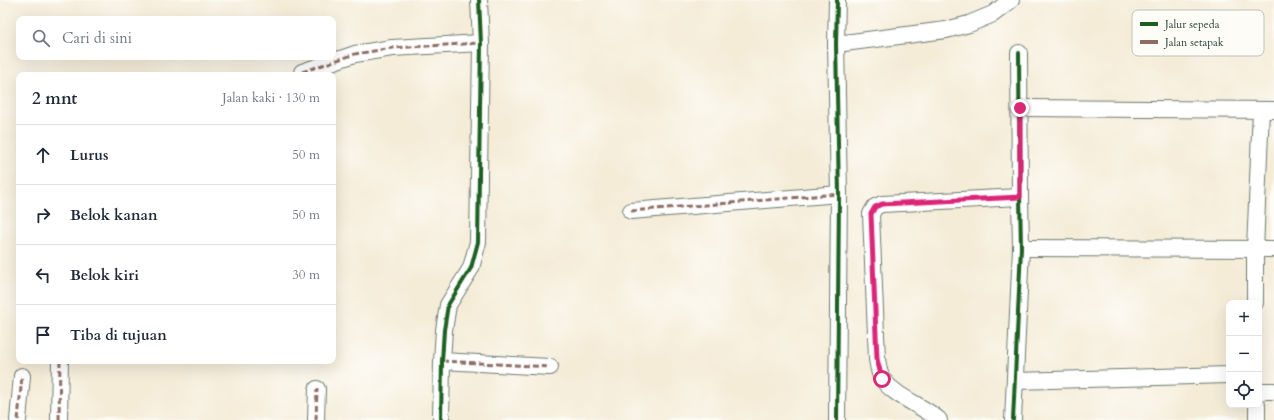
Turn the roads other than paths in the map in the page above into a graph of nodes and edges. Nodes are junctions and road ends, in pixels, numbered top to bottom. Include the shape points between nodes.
1 (478, 0) edge
2 (837, 0) edge
3 (1011, 0) edge
4 (481, 43) junction
5 (836, 44) junction
6 (1019, 53) dead end
7 (302, 72) dead end
8 (1020, 108) junction
9 (1268, 110) edge
10 (839, 194) junction
11 (1020, 197) junction
12 (631, 211) dead end
13 (1021, 248) junction
14 (1255, 249) junction
15 (1274, 249) edge
16 (1255, 300) edge
17 (442, 360) junction
18 (60, 364) edge
19 (550, 367) dead end
20 (1226, 375) edge
21 (22, 376) dead end
22 (1015, 381) junction
23 (317, 389) dead end
24 (1262, 391) edge
25 (1274, 391) edge
26 (1257, 408) edge
27 (18, 420) edge
28 (59, 420) edge
29 (316, 420) edge
30 (441, 420) edge
31 (837, 420) edge
32 (939, 420) edge
33 (1013, 420) edge
34 (1257, 420) edge

1 - 4 street
2 - 5 street
3 - 5 street via 993,14 946,30
4 - 7 street via 392,48 355,54
4 - 17 street via 478,242 471,268 448,305
5 - 10 street
6 - 8 street
8 - 9 street
8 - 11 street
9 - 14 street
10 - 12 street
10 - 31 street
11 - 13 street
11 - 32 street via 882,204 875,207 871,214 877,359 882,379 898,394
13 - 14 street
13 - 22 street
14 - 15 street
14 - 16 street
17 - 19 street
17 - 30 street
18 - 28 street
20 - 22 street
21 - 27 street
22 - 33 street
23 - 29 street
24 - 25 street
26 - 34 street

